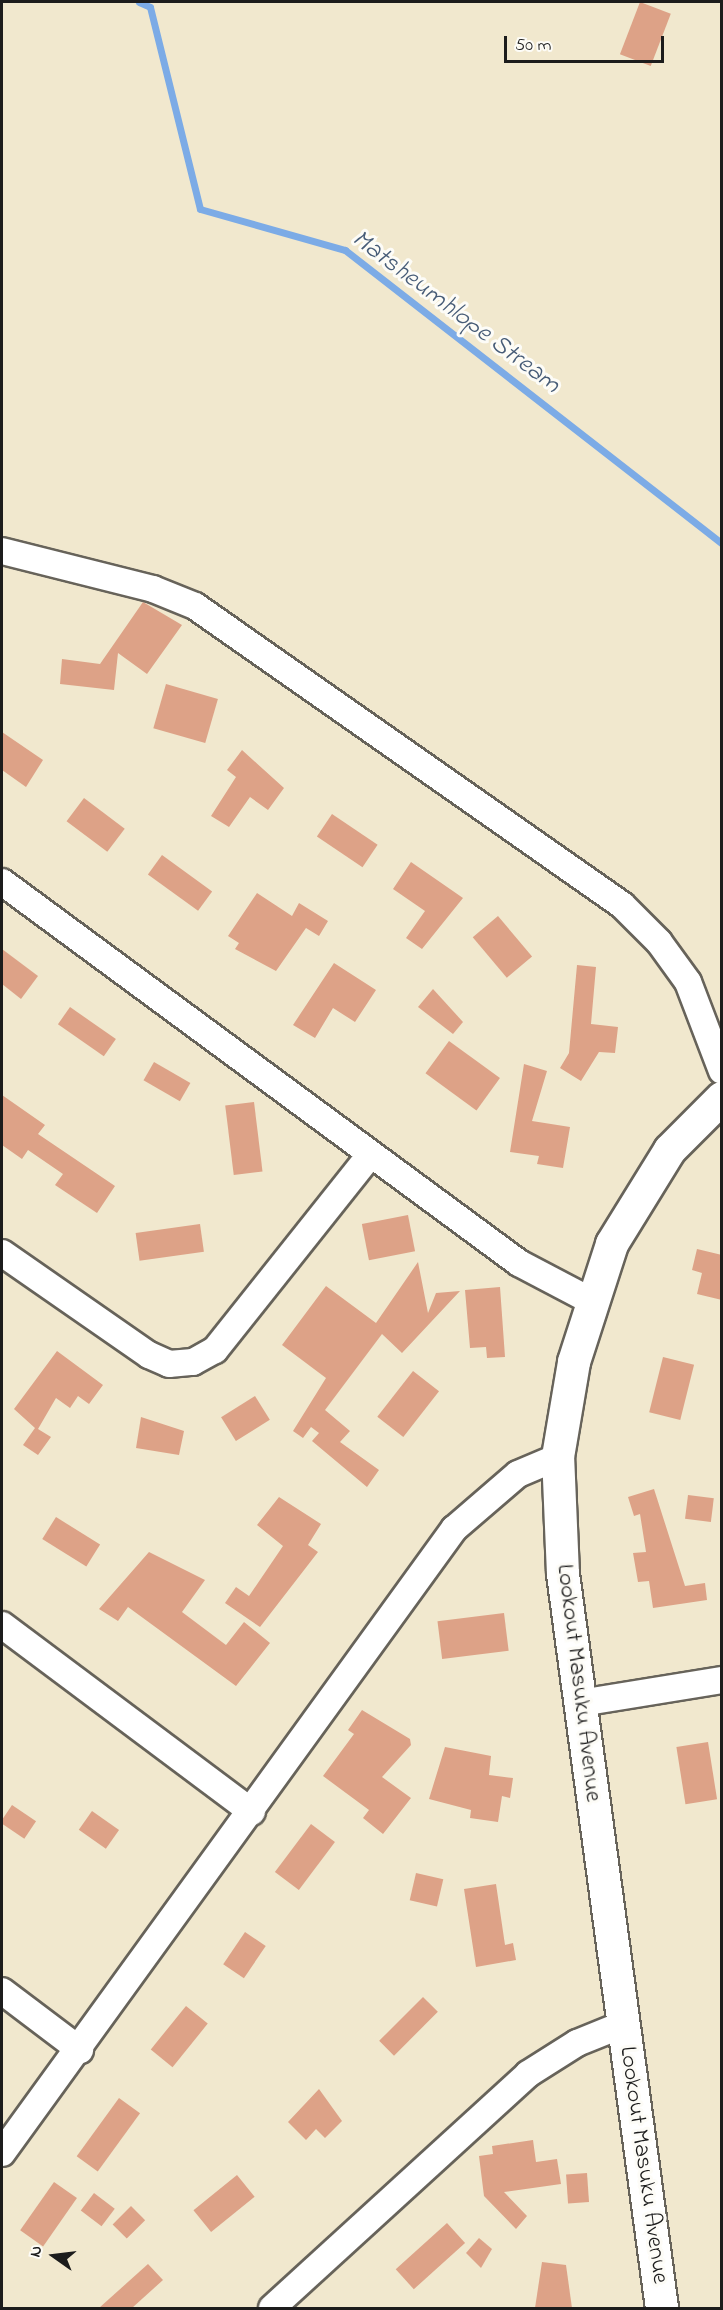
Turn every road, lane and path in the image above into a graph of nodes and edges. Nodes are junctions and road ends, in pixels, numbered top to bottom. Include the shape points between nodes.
1 (2, 551) edge
2 (2, 882) edge
3 (722, 1071) edge
4 (722, 1098) edge
5 (370, 1155) junction
6 (2, 1254) edge
7 (591, 1301) junction
8 (558, 1457) junction
9 (2, 1625) edge
10 (722, 1680) edge
11 (580, 1703) junction
12 (252, 1812) junction
13 (2, 1991) edge
14 (624, 2024) junction
15 (80, 2050) junction
16 (2, 2152) edge
17 (272, 2308) edge
18 (662, 2308) edge

1 - 3 street via 134,583 195,606 622,905 659,942 688,982
2 - 5 street
4 - 7 street, Lookout Masuku Avenue via 670,1150 634,1202
5 - 6 street via 215,1350 193,1362 170,1364 148,1355
5 - 7 street via 519,1263
7 - 8 street, Lookout Masuku Avenue via 563,1413
8 - 11 street, Lookout Masuku Avenue via 563,1574
8 - 12 street via 518,1474 454,1529
9 - 12 street
10 - 11 street
11 - 14 street, Lookout Masuku Avenue
12 - 15 street
13 - 15 street
14 - 17 street via 577,2043 528,2074
14 - 18 street, Lookout Masuku Avenue
15 - 16 street

